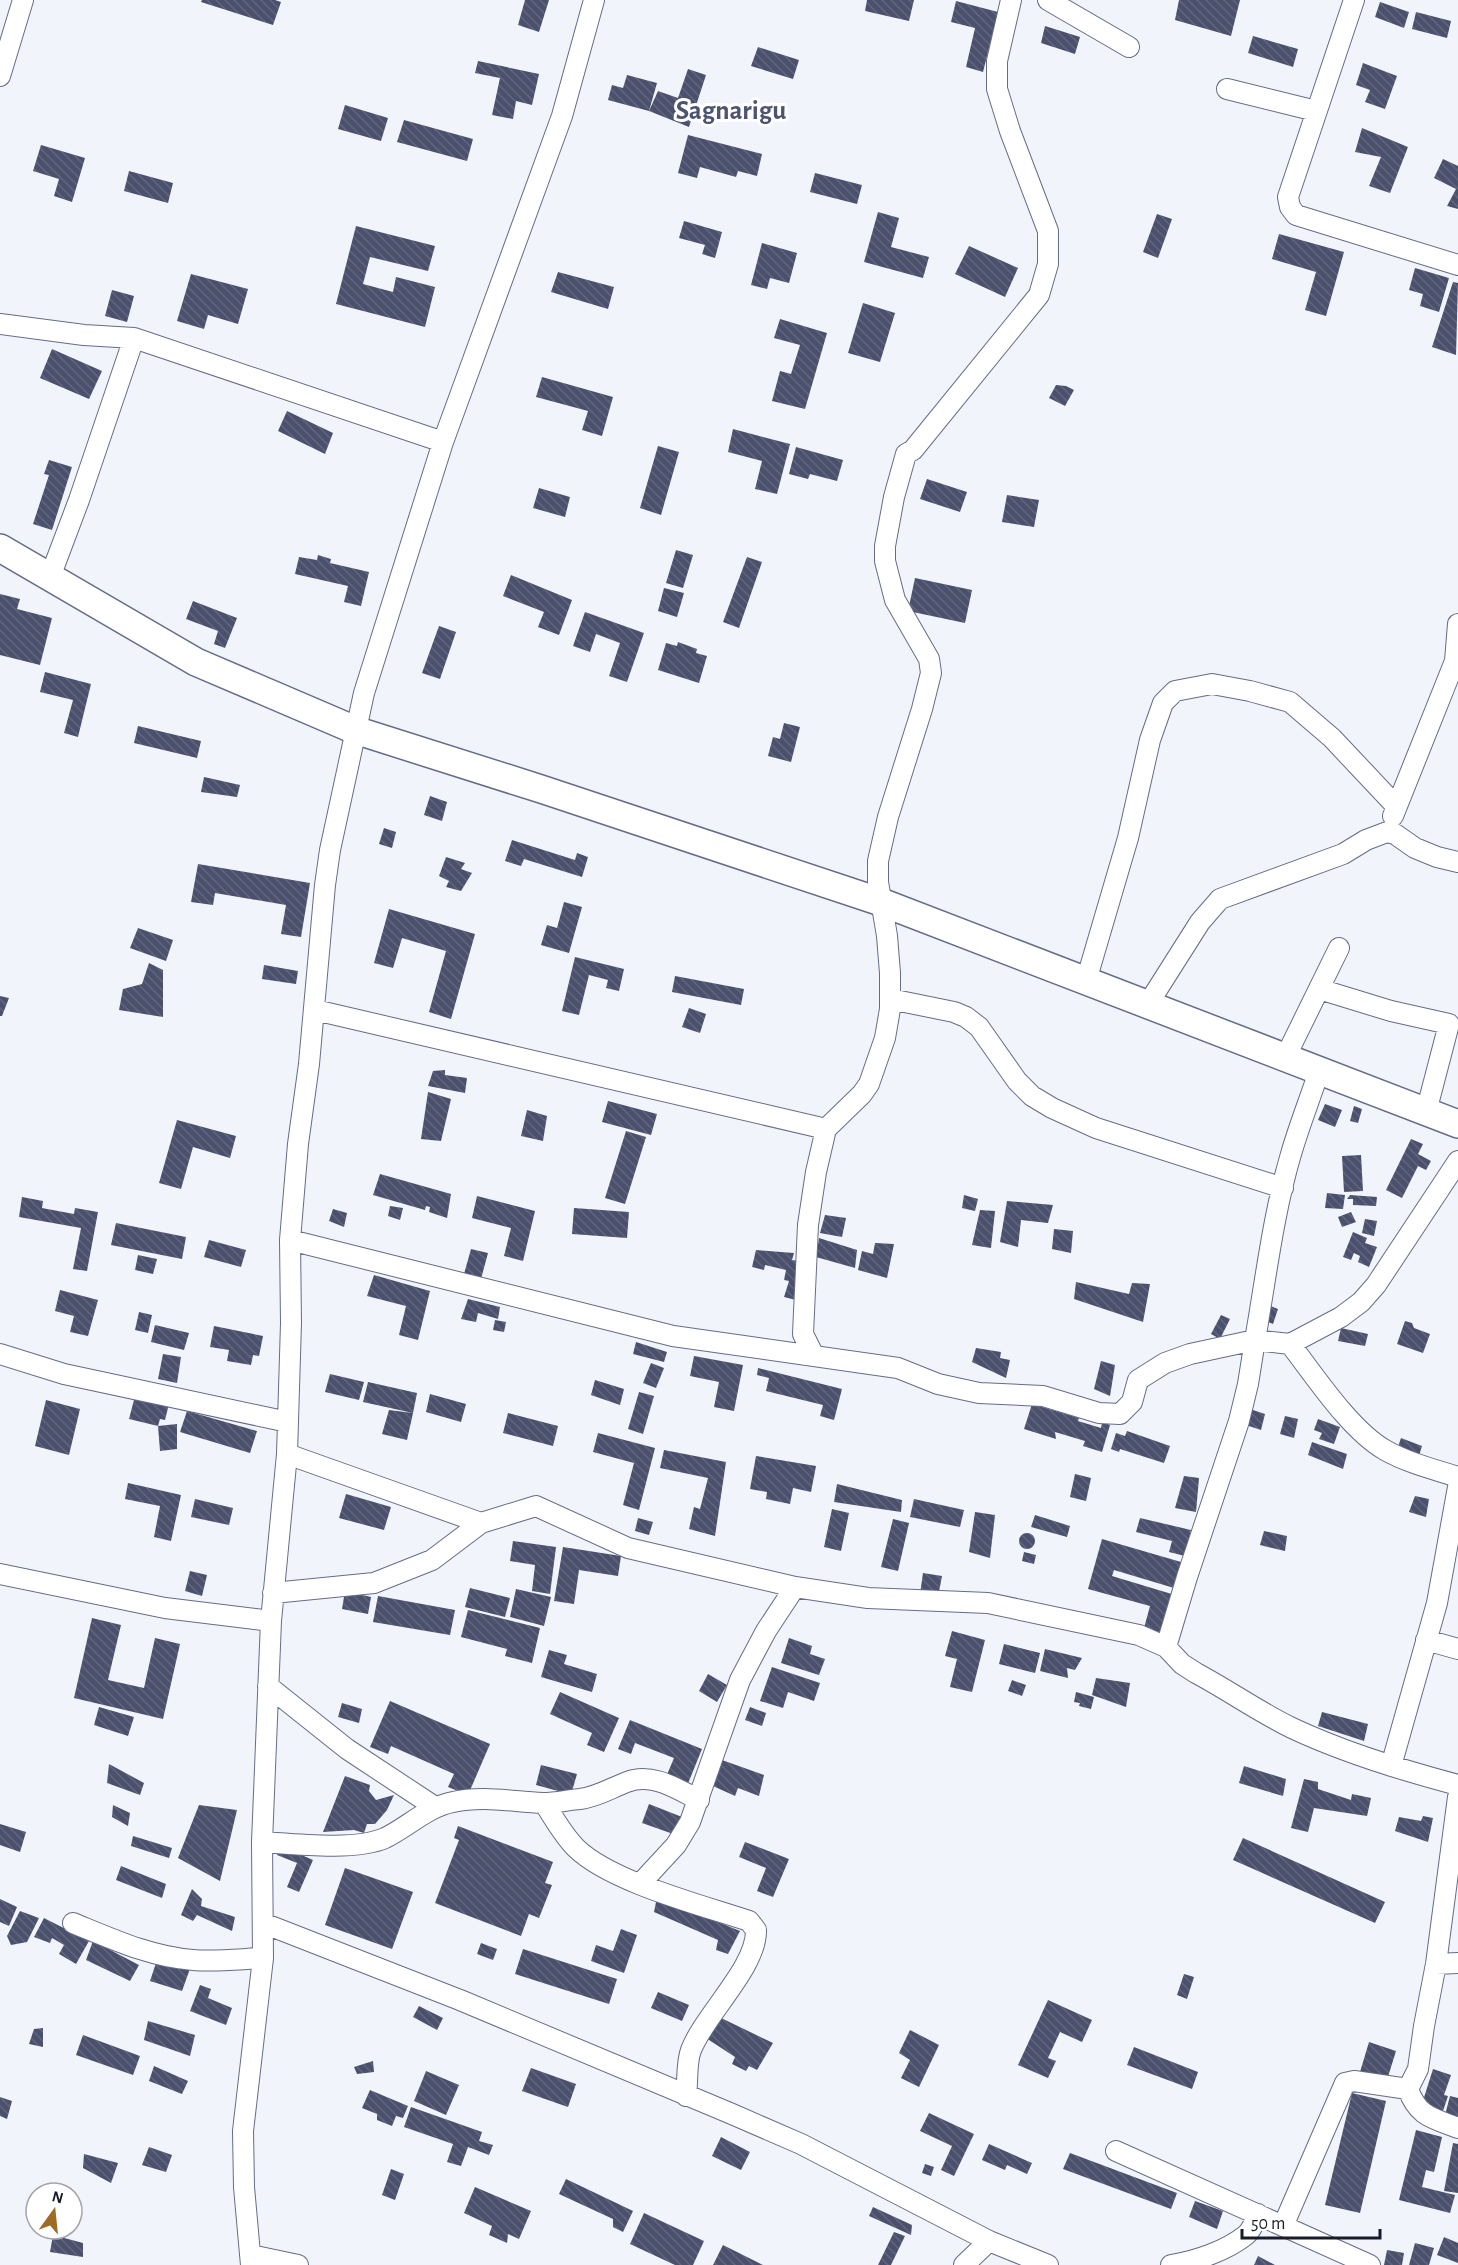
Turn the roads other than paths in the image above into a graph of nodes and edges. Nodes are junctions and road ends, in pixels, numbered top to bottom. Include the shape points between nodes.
1 (23, 0) edge
2 (594, 0) edge
3 (1011, 0) edge
4 (1048, 0) edge
5 (1354, 0) edge
6 (1129, 47) dead end
7 (0, 76) edge
8 (1227, 89) dead end
9 (1316, 111) junction
10 (1458, 265) edge
11 (0, 324) edge
12 (134, 338) junction
13 (443, 442) junction
14 (0, 548) edge
15 (50, 577) junction
16 (1458, 624) edge
17 (1456, 662) edge
18 (355, 730) junction
19 (1396, 806) junction
20 (1387, 832) junction
21 (1458, 862) edge
22 (881, 902) junction
23 (1339, 948) dead end
24 (1086, 981) junction
25 (1319, 989) junction
26 (890, 999) junction
27 (1148, 1004) junction
28 (315, 1010) junction
29 (1454, 1025) edge
30 (1284, 1058) junction
31 (1319, 1071) junction
32 (1426, 1112) junction
33 (1458, 1125) edge
34 (826, 1129) junction
35 (1458, 1161) edge
36 (1283, 1188) junction
37 (290, 1240) junction
38 (1255, 1340) junction
39 (1290, 1344) junction
40 (0, 1354) edge
41 (814, 1356) junction
42 (288, 1422) junction
43 (287, 1454) junction
44 (1458, 1477) edge
45 (1458, 1487) edge
46 (1456, 1513) edge
47 (481, 1523) junction
48 (0, 1574) edge
49 (795, 1587) junction
50 (273, 1593) junction
51 (270, 1621) junction
52 (1426, 1640) junction
53 (1166, 1647) junction
54 (1458, 1649) edge
55 (268, 1686) junction
56 (1391, 1767) junction
57 (1458, 1785) edge
58 (1458, 1797) edge
59 (699, 1800) junction
60 (544, 1803) junction
61 (435, 1807) junction
62 (262, 1842) junction
63 (640, 1884) junction
64 (74, 1923) dead end
65 (263, 1923) junction
66 (263, 1958) junction
67 (1436, 1964) junction
68 (1458, 1964) edge
69 (1408, 2090) junction
70 (686, 2096) junction
71 (1458, 2128) edge
72 (1116, 2151) dead end
73 (1258, 2214) junction
74 (1283, 2226) junction
75 (989, 2241) junction
76 (250, 2260) edge
77 (1194, 2263) edge
78 (298, 2265) edge
79 (964, 2265) edge
80 (1048, 2265) edge
81 (1171, 2265) edge
82 (1370, 2265) edge

1 - 7 street
2 - 13 street via 559,126
3 - 22 street via 997,61 997,89 1048,231 1048,264 1039,295 906,454 894,497 885,561 896,600 931,668 878,861
4 - 6 street
5 - 9 street
8 - 9 street
9 - 10 street via 1288,197 1296,215
11 - 12 street
12 - 13 street
12 - 15 street
13 - 18 street
14 - 15 street
15 - 18 street via 196,662
16 - 17 street
17 - 19 street
18 - 22 street
18 - 28 street via 325,885
19 - 20 street
19 - 24 street via 1332,738 1290,702 1212,684 1175,691 1163,703 1150,740 1122,858
20 - 21 street via 1415,848
20 - 27 street via 1343,854 1220,899 1200,922
22 - 24 street
22 - 26 street
23 - 25 street
24 - 27 street
25 - 29 street
25 - 30 street
26 - 34 street via 885,1038 870,1084
26 - 36 street via 966,1017 979,1027 1024,1088 1052,1108 1096,1128
27 - 30 street
28 - 34 street
28 - 37 street
29 - 32 street
30 - 31 street
31 - 32 street
31 - 36 street
32 - 33 street
34 - 41 street via 808,1225 806,1258 803,1334
35 - 39 street via 1361,1302
36 - 38 street
37 - 41 street via 673,1336
37 - 42 street
38 - 39 street
38 - 41 street via 1190,1354 1165,1364 1138,1380 1132,1402 1120,1414 1099,1413 1043,1396 979,1393 938,1384 898,1368
38 - 53 street via 1239,1422
39 - 44 street via 1340,1408 1383,1449
40 - 42 street via 64,1374
42 - 43 street
43 - 47 street
43 - 50 street
45 - 46 street
46 - 52 street
47 - 49 street via 536,1506 628,1548
47 - 50 street via 432,1560 374,1582
48 - 51 street via 165,1608
49 - 53 street via 868,1598 988,1603 1123,1630
49 - 59 street via 740,1680
50 - 51 street
51 - 55 street
52 - 54 street
52 - 56 street
53 - 56 street via 1196,1673 1289,1726
55 - 61 street via 338,1742
55 - 62 street
56 - 57 street
58 - 67 street
59 - 60 street via 648,1778 628,1781 590,1797
59 - 63 street via 676,1845
60 - 61 street via 470,1799
60 - 63 street via 577,1849
61 - 62 street via 381,1839 326,1846
62 - 65 street
63 - 70 street via 749,1922 756,1930 757,1941 742,1970 691,2051
64 - 66 street via 129,1946 176,1958
65 - 66 street
65 - 70 street
66 - 76 street via 243,2130
67 - 68 street
67 - 69 street via 1418,2069
69 - 71 street via 1413,2104 1426,2116
69 - 74 street via 1345,2083
70 - 75 street via 801,2144
72 - 73 street
73 - 74 street
73 - 77 street via 1247,2234
74 - 82 street
75 - 79 street
75 - 80 street
76 - 78 street
77 - 81 street

